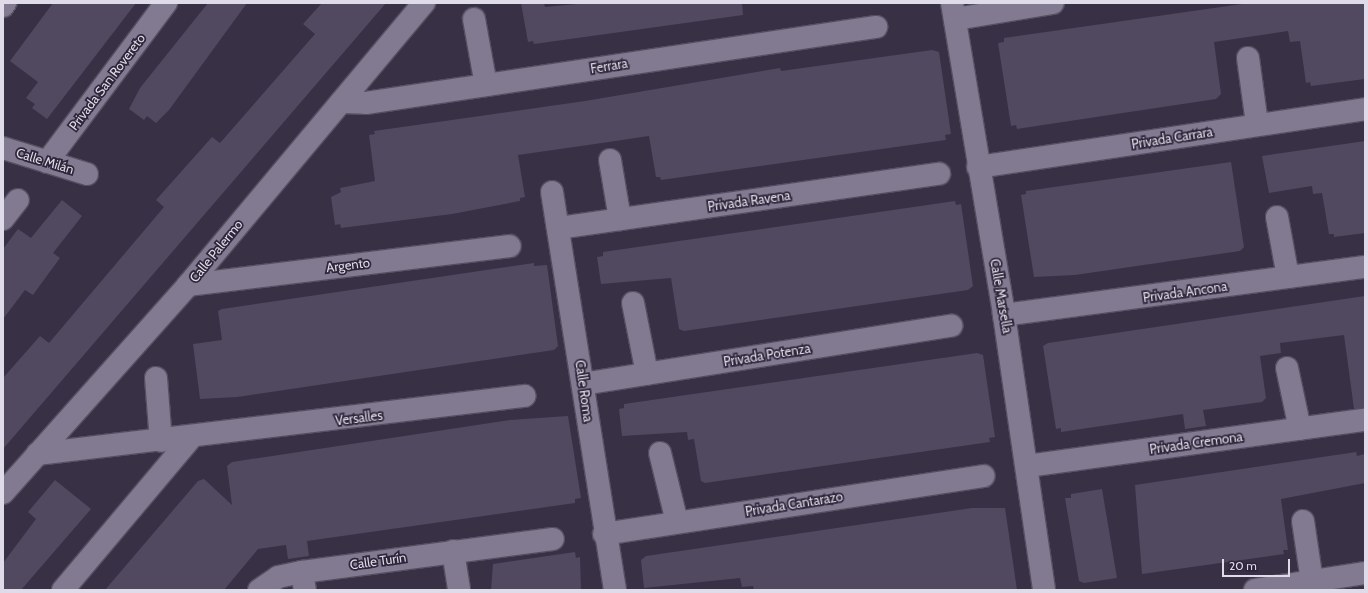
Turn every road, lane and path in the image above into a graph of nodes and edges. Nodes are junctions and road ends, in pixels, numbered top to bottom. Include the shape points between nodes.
1 (6, 3) edge
2 (166, 3) edge
3 (424, 3) edge
4 (1053, 3) edge
5 (3, 6) edge
6 (954, 11) edge
7 (474, 19) dead end
8 (876, 27) dead end
9 (1248, 58) dead end
10 (486, 85) junction
11 (341, 102) junction
12 (1365, 109) edge
13 (1257, 124) junction
14 (3, 148) edge
15 (610, 160) dead end
16 (47, 162) junction
17 (978, 167) junction
18 (87, 174) dead end
19 (939, 174) dead end
20 (552, 192) dead end
21 (18, 200) dead end
22 (1277, 217) dead end
23 (3, 219) edge
24 (620, 219) junction
25 (558, 228) junction
26 (510, 246) dead end
27 (1365, 267) edge
28 (1288, 277) junction
29 (188, 285) junction
30 (633, 303) dead end
31 (1004, 315) junction
32 (951, 326) dead end
33 (1287, 368) dead end
34 (647, 374) junction
35 (156, 378) dead end
36 (583, 384) junction
37 (525, 396) dead end
38 (1365, 420) edge
39 (1300, 429) junction
40 (192, 437) junction
41 (161, 441) junction
42 (660, 453) dead end
43 (37, 454) junction
44 (1027, 466) junction
45 (984, 476) dead end
46 (3, 493) edge
47 (1303, 521) dead end
48 (677, 522) junction
49 (604, 534) junction
50 (553, 539) dead end
51 (453, 551) junction
52 (1365, 573) edge
53 (303, 581) edge
54 (1312, 581) junction
55 (63, 590) edge
56 (259, 590) edge
57 (459, 590) edge
58 (614, 590) edge
59 (1044, 590) edge
60 (1255, 590) edge

1 - 5 street
2 - 16 street, Privada San Rovereto
3 - 11 street, Calle Palermo
4 - 6 street
6 - 17 street, Calle Marsella
7 - 10 street
8 - 10 street, Ferrara
9 - 13 street
10 - 11 street, Ferrara via 366,103
11 - 29 street, Calle Palermo
12 - 13 street, Privada Carrara
13 - 17 street, Privada Carrara
14 - 16 street, Calle Milán
15 - 24 street
16 - 18 street, Calle Milán
17 - 31 street, Calle Marsella
19 - 24 street, Privada Ravena
20 - 25 street, Calle Roma
21 - 23 street
22 - 28 street
24 - 25 street, Privada Ravena
25 - 36 street, Calle Roma
26 - 29 street, Argento
27 - 28 street, Privada Ancona
28 - 31 street, Privada Ancona
29 - 43 street, Calle Palermo
30 - 34 street
31 - 44 street, Calle Marsella
32 - 34 street, Privada Potenza
33 - 39 street
34 - 36 street, Privada Potenza
35 - 41 street
36 - 49 street, Calle Roma
37 - 40 street, Versalles
38 - 39 street, Privada Cremona
39 - 44 street, Privada Cremona
40 - 41 street, Versalles
40 - 55 street
41 - 43 street, Versalles
42 - 48 street
43 - 46 street, Calle Palermo
44 - 59 street, Calle Marsella
45 - 48 street, Privada Cantarazo
47 - 54 street
48 - 49 street, Privada Cantarazo
49 - 58 street, Calle Roma
50 - 51 street, Calle Turín
51 - 53 street, Calle Turín
51 - 57 street
52 - 54 street
53 - 56 street, Calle Turín via 278,577
54 - 60 street

